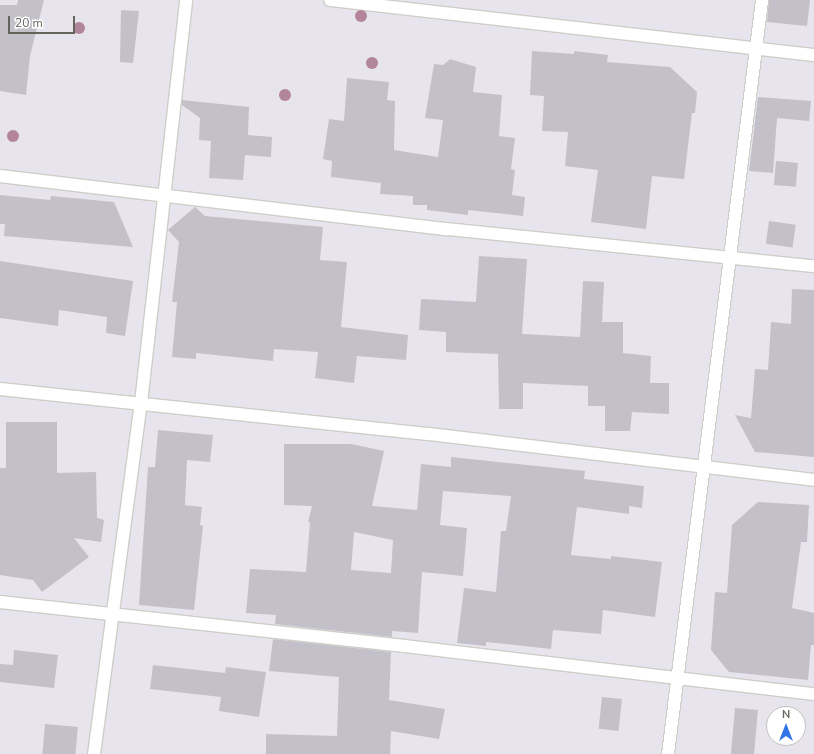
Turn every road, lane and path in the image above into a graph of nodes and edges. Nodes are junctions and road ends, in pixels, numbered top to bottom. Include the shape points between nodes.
1 (186, 0) edge
2 (330, 0) edge
3 (762, 0) edge
4 (756, 48) junction
5 (814, 55) edge
6 (0, 176) edge
7 (164, 195) junction
8 (730, 256) junction
9 (814, 266) edge
10 (0, 389) edge
11 (141, 403) junction
12 (705, 466) junction
13 (814, 480) edge
14 (0, 602) edge
15 (115, 614) junction
16 (677, 680) junction
17 (814, 694) edge
18 (94, 754) edge
19 (668, 754) edge

1 - 7 street
2 - 4 street
3 - 4 street
4 - 5 street
4 - 8 street
6 - 7 street
7 - 8 street via 447,229
7 - 11 street
8 - 9 street
8 - 12 street
10 - 11 street
11 - 12 street
11 - 15 street
12 - 13 street
12 - 16 street
14 - 15 street
15 - 16 street
15 - 18 street
16 - 17 street
16 - 19 street

